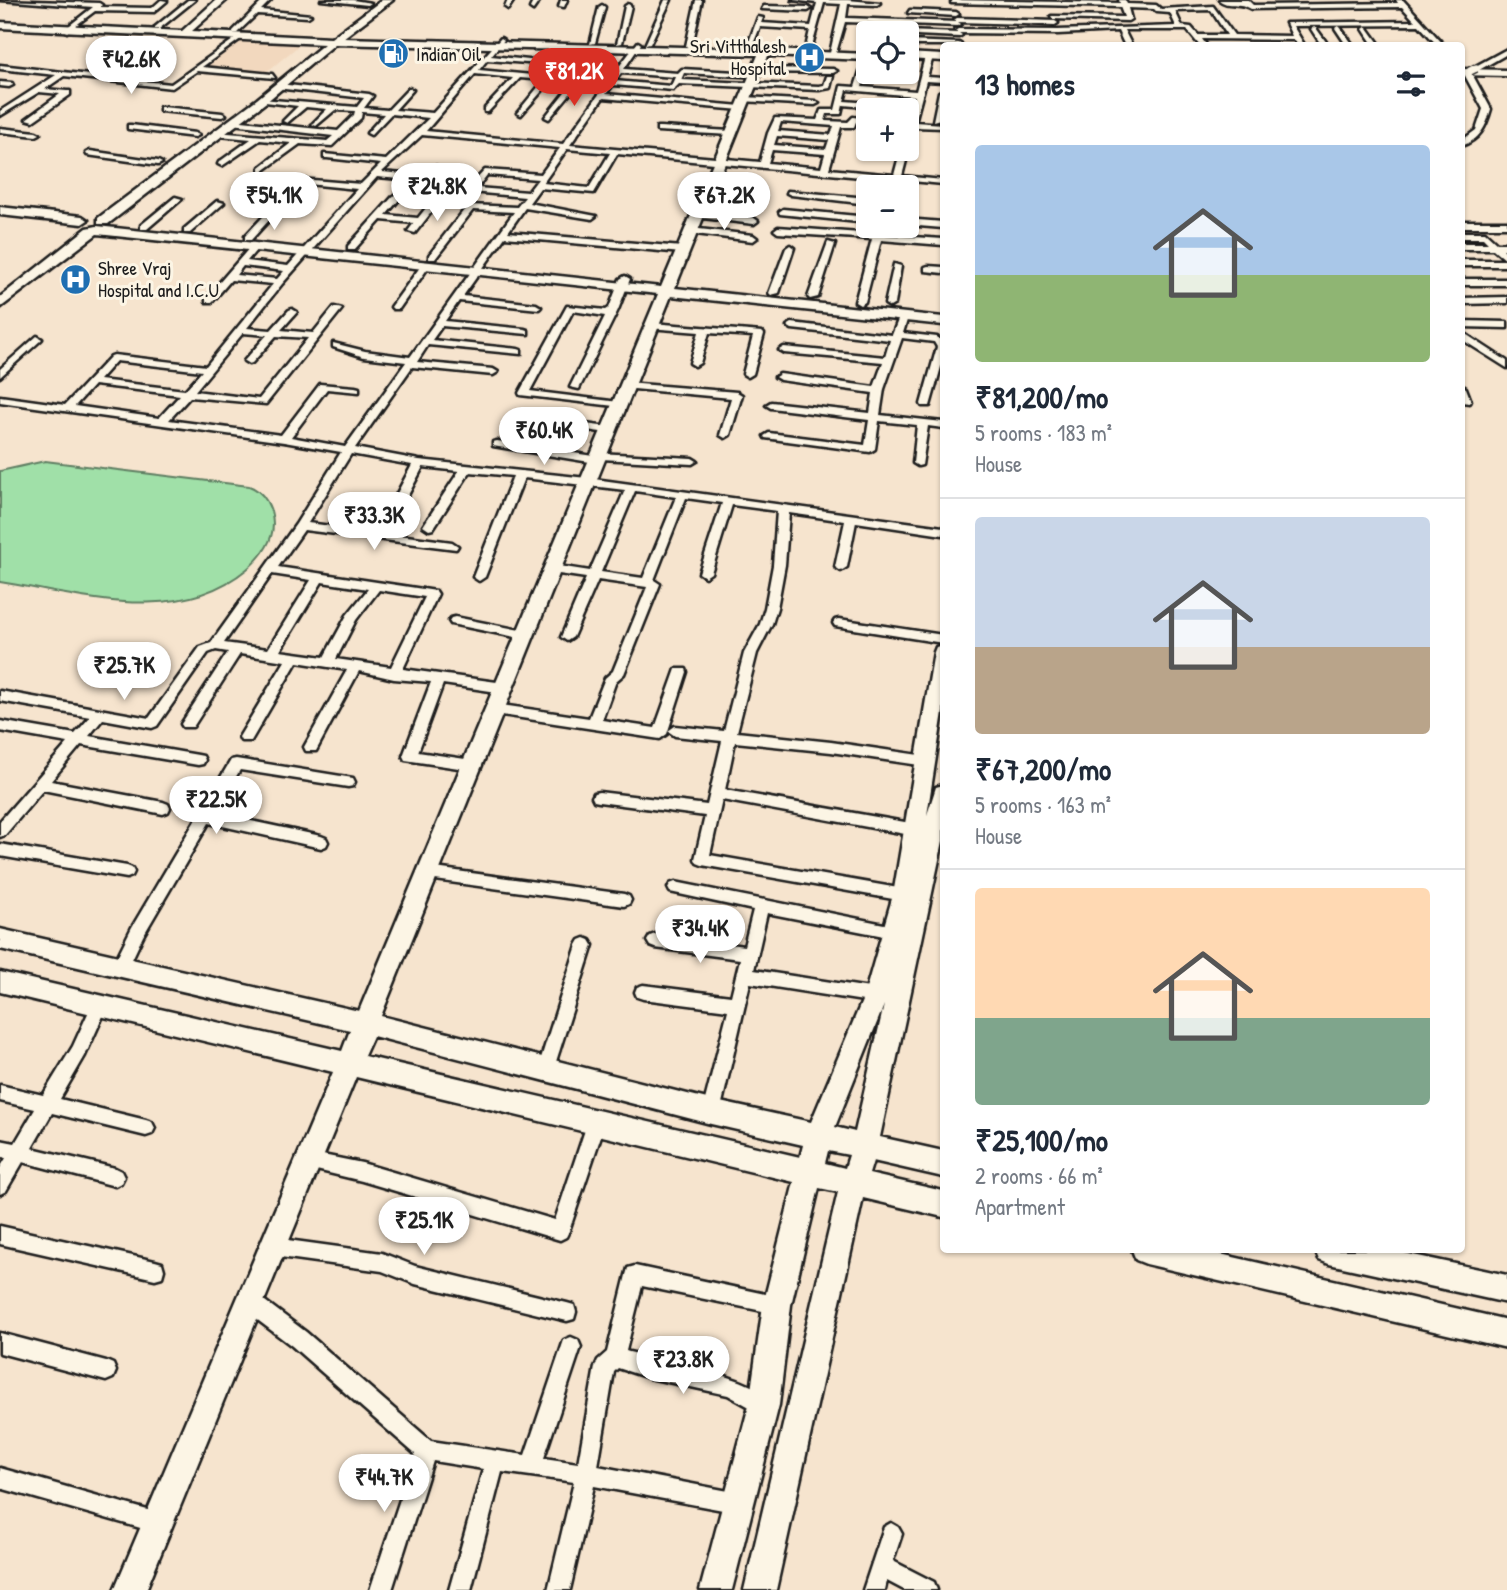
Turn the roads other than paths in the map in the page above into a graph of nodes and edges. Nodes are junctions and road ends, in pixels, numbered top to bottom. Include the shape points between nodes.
1 (3, 0) edge
2 (106, 0) edge
3 (192, 0) edge
4 (222, 0) edge
5 (268, 0) edge
6 (324, 0) edge
7 (388, 0) edge
8 (537, 0) edge
9 (668, 0) edge
10 (699, 0) edge
11 (795, 0) edge
12 (821, 0) edge
13 (1222, 0) edge
14 (164, 1) edge
15 (845, 1) edge
16 (953, 1) edge
17 (1005, 1) edge
18 (1050, 1) edge
19 (1246, 1) edge
20 (371, 2) edge
21 (877, 3) dead end
22 (1332, 3) edge
23 (1401, 3) edge
24 (766, 4) edge
25 (1123, 4) edge
26 (628, 6) dead end
27 (97, 7) junction
28 (602, 7) dead end
29 (533, 8) dead end
30 (818, 10) junction
31 (844, 10) junction
32 (257, 12) junction
33 (910, 12) dead end
34 (1009, 12) junction
35 (1173, 14) junction
36 (1413, 14) junction
37 (308, 15) dead end
38 (1293, 15) dead end
39 (1343, 15) junction
40 (761, 16) junction
41 (1053, 17) junction
42 (1204, 17) dead end
43 (816, 19) junction
44 (1128, 19) junction
45 (843, 20) junction
46 (879, 21) edge
47 (919, 22) edge
48 (1013, 22) junction
49 (957, 23) junction
50 (1422, 23) junction
51 (2, 24) edge
52 (1350, 24) junction
53 (757, 25) junction
54 (919, 27) edge
55 (69, 28) junction
56 (814, 28) junction
57 (1131, 28) junction
58 (1180, 28) junction
59 (1338, 28) dead end
60 (157, 29) junction
61 (1120, 29) junction
62 (1314, 29) dead end
63 (1366, 29) dead end
64 (187, 30) junction
65 (1091, 30) junction
66 (1018, 32) junction
67 (1058, 32) junction
68 (237, 34) junction
69 (1197, 37) junction
70 (1231, 37) junction
71 (328, 38) junction
72 (1096, 38) dead end
73 (500, 42) junction
74 (960, 42) edge
75 (1060, 42) edge
76 (1127, 42) edge
77 (1201, 42) edge
78 (1300, 42) edge
79 (1323, 42) edge
80 (1348, 42) edge
81 (1375, 42) edge
82 (1439, 42) edge
83 (592, 43) junction
84 (619, 43) junction
85 (919, 43) edge
86 (940, 44) edge
87 (640, 45) junction
88 (690, 48) junction
89 (1507, 51) edge
90 (808, 52) junction
91 (834, 52) junction
92 (856, 55) edge
93 (488, 58) junction
94 (856, 58) edge
95 (919, 58) edge
96 (929, 59) junction
97 (940, 60) edge
98 (554, 63) dead end
99 (713, 65) dead end
100 (0, 67) edge
101 (197, 69) junction
102 (1465, 70) edge
103 (619, 71) junction
104 (1507, 71) edge
105 (475, 72) junction
106 (754, 73) junction
107 (63, 74) junction
108 (518, 76) junction
109 (549, 79) junction
110 (678, 79) junction
111 (924, 79) junction
112 (940, 80) edge
113 (577, 81) junction
114 (271, 82) junction
115 (610, 83) junction
116 (0, 84) edge
117 (860, 84) edge
118 (9, 85) dead end
119 (858, 89) junction
120 (37, 90) junction
121 (409, 90) dead end
122 (920, 92) junction
123 (940, 92) edge
124 (601, 96) junction
125 (919, 98) edge
126 (261, 101) junction
127 (0, 102) edge
128 (665, 102) junction
129 (815, 103) dead end
130 (840, 103) junction
131 (15, 104) junction
132 (856, 104) edge
133 (940, 104) edge
134 (304, 105) junction
135 (333, 107) junction
136 (163, 109) dead end
137 (359, 109) junction
138 (488, 110) dead end
139 (227, 111) joint
140 (390, 112) junction
141 (521, 113) dead end
142 (0, 114) edge
143 (436, 116) junction
144 (549, 117) dead end
145 (30, 119) dead end
146 (856, 119) edge
147 (936, 119) dead end
148 (287, 121) dead end
149 (232, 122) junction
150 (820, 123) junction
151 (316, 124) dead end
152 (838, 124) junction
153 (919, 125) edge
154 (940, 126) edge
155 (131, 127) dead end
156 (660, 129) dead end
157 (0, 130) edge
158 (371, 133) dead end
159 (420, 133) junction
160 (731, 133) junction
161 (772, 133) junction
162 (36, 134) dead end
163 (219, 134) junction
164 (340, 134) junction
165 (195, 135) junction
166 (258, 138) junction
167 (833, 138) junction
168 (297, 142) junction
169 (1465, 143) edge
170 (329, 144) junction
171 (565, 146) junction
172 (768, 146) junction
173 (615, 151) junction
174 (829, 152) junction
175 (90, 153) dead end
176 (168, 156) junction
177 (719, 162) junction
178 (387, 163) junction
179 (222, 164) dead end
180 (763, 166) junction
181 (436, 168) dead end
182 (263, 169) dead end
183 (824, 171) junction
184 (375, 174) junction
185 (856, 176) edge
186 (278, 179) dead end
187 (427, 179) junction
188 (458, 182) dead end
189 (940, 182) edge
190 (539, 183) junction
191 (919, 183) edge
192 (363, 187) junction
193 (419, 190) dead end
194 (791, 193) dead end
195 (400, 194) dead end
196 (530, 195) junction
197 (440, 196) dead end
198 (178, 199) dead end
199 (856, 200) edge
200 (220, 203) dead end
201 (278, 206) dead end
202 (522, 208) junction
203 (0, 211) edge
204 (783, 212) dead end
205 (592, 216) dead end
206 (380, 218) junction
207 (0, 219) edge
208 (856, 219) edge
209 (420, 221) junction
210 (754, 221) dead end
211 (919, 223) edge
212 (1465, 224) edge
213 (1507, 224) edge
214 (89, 225) junction
215 (940, 225) edge
216 (144, 227) junction
217 (778, 230) dead end
218 (412, 231) dead end
219 (187, 232) junction
220 (690, 232) junction
221 (503, 234) junction
222 (1465, 235) edge
223 (856, 236) edge
224 (752, 238) dead end
225 (877, 238) joint
226 (940, 242) edge
227 (251, 243) junction
228 (831, 244) dead end
229 (1465, 246) edge
230 (1495, 246) junction
231 (1507, 246) edge
232 (351, 248) junction
233 (790, 248) dead end
234 (308, 249) junction
235 (1507, 258) edge
236 (429, 261) junction
237 (241, 263) junction
238 (1465, 263) edge
239 (1507, 263) edge
240 (897, 266) dead end
241 (480, 267) junction
242 (291, 269) junction
243 (928, 269) dead end
244 (940, 270) edge
245 (230, 277) junction
246 (279, 282) junction
247 (1465, 282) edge
248 (1507, 282) edge
249 (623, 283) junction
250 (0, 287) edge
251 (668, 287) junction
252 (774, 293) junction
253 (813, 297) junction
254 (457, 298) junction
255 (209, 300) dead end
256 (1507, 300) edge
257 (1465, 301) edge
258 (860, 302) junction
259 (0, 304) edge
260 (890, 304) junction
261 (396, 307) dead end
262 (536, 307) dead end
263 (337, 309) dead end
264 (613, 310) junction
265 (940, 310) edge
266 (292, 312) dead end
267 (903, 317) junction
268 (940, 321) edge
269 (440, 323) junction
270 (1465, 324) edge
271 (652, 326) junction
272 (792, 326) dead end
273 (1505, 328) edge
274 (239, 330) junction
275 (705, 330) junction
276 (525, 332) dead end
277 (276, 333) junction
278 (314, 336) junction
279 (898, 337) junction
280 (1465, 337) edge
281 (37, 339) dead end
282 (426, 342) junction
283 (940, 344) edge
284 (336, 345) dead end
285 (784, 350) dead end
286 (518, 352) dead end
287 (940, 354) edge
288 (888, 360) junction
289 (249, 361) dead end
290 (412, 362) junction
291 (695, 363) dead end
292 (1507, 365) edge
293 (209, 369) junction
294 (493, 372) dead end
295 (0, 374) edge
296 (748, 374) dead end
297 (779, 377) dead end
298 (92, 382) junction
299 (575, 387) dead end
300 (355, 390) dead end
301 (878, 391) junction
302 (188, 393) junction
303 (623, 396) junction
304 (0, 400) edge
305 (926, 404) dead end
306 (771, 405) dead end
307 (67, 409) junction
308 (517, 418) dead end
309 (874, 419) junction
310 (162, 422) junction
311 (923, 423) junction
312 (940, 425) edge
313 (608, 430) junction
314 (725, 435) dead end
315 (769, 436) dead end
316 (284, 439) junction
317 (497, 444) dead end
318 (347, 452) junction
319 (597, 458) junction
320 (692, 460) dead end
321 (419, 463) junction
322 (918, 463) dead end
323 (466, 469) junction
324 (519, 475) junction
325 (587, 481) junction
326 (631, 488) junction
327 (682, 495) junction
328 (728, 501) junction
329 (783, 509) junction
330 (392, 514) dead end
331 (851, 518) junction
332 (301, 526) junction
333 (429, 526) dead end
334 (940, 531) edge
335 (452, 546) dead end
336 (841, 567) dead end
337 (552, 569) junction
338 (269, 570) junction
339 (705, 573) dead end
340 (595, 576) junction
341 (319, 577) junction
342 (479, 578) dead end
343 (647, 583) junction
344 (376, 586) junction
345 (455, 621) dead end
346 (839, 623) dead end
347 (525, 635) junction
348 (567, 637) dead end
349 (940, 639) edge
350 (215, 646) junction
351 (236, 650) junction
352 (271, 655) junction
353 (293, 658) junction
354 (327, 664) junction
355 (354, 668) junction
356 (681, 671) dead end
357 (940, 671) edge
358 (394, 674) junction
359 (438, 680) junction
360 (504, 688) junction
361 (0, 696) edge
362 (495, 709) junction
363 (99, 715) junction
364 (188, 724) dead end
365 (594, 724) junction
366 (0, 726) edge
367 (675, 731) dead end
368 (246, 737) dead end
369 (730, 738) junction
370 (77, 740) junction
371 (312, 747) dead end
372 (198, 760) dead end
373 (926, 761) junction
374 (472, 765) junction
375 (348, 782) dead end
376 (41, 784) junction
377 (719, 794) junction
378 (598, 797) dead end
379 (940, 807) edge
380 (163, 808) dead end
381 (712, 811) junction
382 (206, 817) junction
383 (916, 830) junction
384 (0, 831) edge
385 (321, 842) dead end
386 (0, 850) edge
387 (127, 872) dead end
388 (428, 873) junction
389 (674, 888) dead end
390 (904, 895) junction
391 (624, 900) dead end
392 (761, 907) junction
393 (894, 932) junction
394 (0, 939) edge
395 (654, 940) dead end
396 (585, 945) dead end
397 (750, 954) junction
398 (120, 967) junction
399 (745, 975) junction
400 (0, 982) edge
401 (643, 992) dead end
402 (876, 996) junction
403 (737, 1004) junction
404 (100, 1005) junction
405 (365, 1023) junction
406 (349, 1063) junction
407 (545, 1071) junction
408 (0, 1093) edge
409 (48, 1105) junction
410 (711, 1112) junction
411 (597, 1121) junction
412 (146, 1128) dead end
413 (818, 1137) junction
414 (866, 1147) junction
415 (0, 1148) edge
416 (21, 1153) junction
417 (308, 1160) junction
418 (940, 1163) edge
419 (810, 1171) junction
420 (115, 1177) dead end
421 (853, 1183) junction
422 (0, 1185) edge
423 (940, 1203) edge
424 (0, 1234) edge
425 (273, 1247) junction
426 (1159, 1253) edge
427 (1343, 1253) edge
428 (155, 1270) dead end
429 (1507, 1289) edge
430 (250, 1302) junction
431 (777, 1306) junction
432 (567, 1312) dead end
433 (1507, 1334) edge
434 (0, 1343) edge
435 (571, 1347) dead end
436 (615, 1357) junction
437 (106, 1371) dead end
438 (764, 1405) junction
439 (426, 1450) junction
440 (495, 1461) junction
441 (531, 1466) junction
442 (586, 1474) junction
443 (0, 1478) edge
444 (739, 1503) junction
445 (158, 1522) junction
446 (891, 1534) dead end
447 (881, 1566) junction
448 (130, 1590) edge
449 (381, 1590) edge
450 (460, 1590) edge
451 (559, 1590) edge
452 (716, 1590) edge
453 (760, 1590) edge
454 (874, 1590) edge
455 (926, 1590) edge

1 - 27 street
2 - 27 street
3 - 60 street
4 - 64 street
5 - 32 street
6 - 20 street
7 - 71 street
8 - 29 street
9 - 87 street
10 - 88 street
11 - 12 street
12 - 15 street
12 - 30 street
13 - 19 street
14 - 27 street via 154,10
15 - 21 street
15 - 31 street
16 - 17 street
16 - 49 street
17 - 18 street
17 - 34 street
18 - 25 street
18 - 41 street
19 - 22 street via 1251,7
20 - 71 street
22 - 23 street
22 - 39 street
23 - 36 street
24 - 30 street
24 - 40 street
25 - 35 street via 1156,7
25 - 44 street
26 - 84 street
27 - 55 street
28 - 83 street
30 - 31 street
30 - 43 street
31 - 45 street
32 - 37 street
32 - 68 street
33 - 49 street
34 - 41 street
34 - 48 street
34 - 49 street
35 - 42 street
35 - 58 street
35 - 70 street via 1172,9 1213,8
36 - 39 street
36 - 50 street
38 - 39 street
39 - 52 street
40 - 43 street
40 - 53 street
41 - 44 street
41 - 48 street
41 - 67 street
43 - 56 street
44 - 57 street
45 - 46 street
45 - 91 street
47 - 49 street
48 - 49 street
48 - 66 street
49 - 54 street
49 - 66 street
49 - 74 street
50 - 52 street
50 - 82 street
51 - 55 street
52 - 78 street via 1288,24
53 - 56 street
53 - 106 street
55 - 60 street
55 - 68 street
56 - 90 street
57 - 58 street
57 - 61 street
58 - 69 street via 1189,28
59 - 80 street
60 - 64 street
61 - 65 street
61 - 76 street
62 - 79 street
63 - 81 street
64 - 68 street
65 - 67 street
65 - 72 street
66 - 67 street
67 - 75 street
68 - 71 street
68 - 101 street
69 - 70 street
69 - 77 street
70 - 78 street
71 - 73 street
71 - 114 street
73 - 83 street
73 - 87 street
73 - 93 street
83 - 84 street
84 - 87 street
85 - 86 street
87 - 88 street
87 - 103 street
88 - 106 street
88 - 106 street
88 - 110 street
89 - 102 street
90 - 91 street
90 - 106 street
91 - 92 street
93 - 98 street
93 - 105 street
94 - 106 street
95 - 96 street
96 - 97 street
96 - 111 street
99 - 106 street
100 - 107 street
101 - 107 street via 168,86
101 - 114 street
102 - 104 street
102 - 169 street via 1487,109 1482,130
103 - 110 street
103 - 115 street
105 - 108 street
105 - 143 street
106 - 106 street via 823,88 832,74
106 - 110 street
106 - 128 street
106 - 129 street
106 - 160 street
107 - 120 street
108 - 109 street
108 - 138 street
109 - 113 street
109 - 141 street
110 - 115 street
110 - 128 street
111 - 112 street
111 - 122 street
113 - 115 street
113 - 144 street
114 - 126 street
114 - 137 street via 369,96
115 - 124 street
116 - 118 street
117 - 119 street
119 - 122 street
119 - 130 street via 844,88
120 - 131 street
120 - 145 street via 67,93
121 - 140 street
122 - 123 street
122 - 125 street
124 - 128 street
124 - 171 street
126 - 134 street
126 - 149 street
127 - 131 street
130 - 132 street
130 - 150 street via 838,112 824,112
131 - 142 street
133 - 147 street
134 - 135 street
134 - 148 street
135 - 137 street
135 - 151 street
136 - 139 street
137 - 140 street
137 - 164 street
139 - 165 street
140 - 143 street
140 - 158 street
143 - 159 street
146 - 152 street via 851,125
149 - 163 street
149 - 164 street
150 - 152 street
150 - 161 street via 778,120
152 - 167 street
153 - 154 street
155 - 165 street
156 - 160 street
157 - 162 street
159 - 171 street
159 - 178 street
160 - 177 street
161 - 167 street
161 - 172 street
163 - 166 street
163 - 214 street
164 - 170 street
165 - 176 street
166 - 168 street
166 - 179 street
167 - 174 street
168 - 170 street
168 - 182 street
170 - 178 street via 338,145 324,160
171 - 173 street
171 - 190 street
172 - 174 street
172 - 180 street
173 - 177 street
173 - 190 street via 591,191
174 - 183 street
175 - 176 street
176 - 214 street
177 - 180 street
177 - 220 street
178 - 184 street
180 - 183 street
181 - 187 street
183 - 185 street
184 - 187 street
184 - 192 street
186 - 192 street
187 - 188 street
187 - 193 street
189 - 191 street
190 - 196 street
190 - 196 street via 478,181 471,190
192 - 234 street
194 - 199 street
195 - 206 street
196 - 202 street
197 - 209 street
198 - 216 street
200 - 219 street
201 - 227 street
202 - 205 street
202 - 221 street
202 - 236 street via 471,207
203 - 214 street
204 - 208 street
206 - 209 street
206 - 232 street
207 - 214 street
209 - 218 street
210 - 220 street
211 - 215 street
212 - 213 street
214 - 216 street
214 - 227 street
214 - 250 street
214 - 259 street
216 - 219 street
217 - 223 street
219 - 227 street
220 - 221 street
220 - 224 street
220 - 251 street
221 - 241 street
222 - 230 street via 1485,235
225 - 226 street
225 - 258 street
227 - 234 street
227 - 237 street
228 - 253 street
229 - 230 street
230 - 231 street
230 - 235 street
232 - 234 street
232 - 236 street
233 - 252 street
234 - 236 street
234 - 242 street
236 - 241 street
236 - 261 street
237 - 242 street
237 - 245 street
238 - 239 street
240 - 260 street
241 - 249 street
241 - 254 street
242 - 246 street
243 - 244 street
245 - 246 street
245 - 255 street
246 - 274 street
247 - 248 street
249 - 251 street
249 - 264 street
251 - 252 street
251 - 267 street
251 - 271 street
252 - 253 street
253 - 258 street
254 - 262 street
254 - 269 street
256 - 257 street
258 - 260 street
260 - 265 street
263 - 278 street
264 - 299 street
264 - 303 street via 569,308 524,393
266 - 277 street
267 - 268 street
267 - 279 street
269 - 276 street
269 - 282 street
270 - 273 street
271 - 275 street
271 - 303 street
272 - 279 street
274 - 277 street
274 - 293 street
275 - 291 street
275 - 296 street via 759,334
277 - 278 street
277 - 289 street
278 - 302 street via 262,402
279 - 283 street via 937,340
279 - 288 street
280 - 292 street
281 - 295 street
282 - 286 street
282 - 290 street
284 - 290 street
285 - 288 street
287 - 305 street
288 - 301 street
290 - 294 street
290 - 318 street
293 - 298 street via 114,358
293 - 302 street
297 - 301 street
298 - 302 street
298 - 307 street
300 - 316 street via 324,386
301 - 309 street
302 - 310 street
303 - 313 street
303 - 314 street via 737,395
304 - 307 street
306 - 309 street
307 - 310 street
308 - 313 street
309 - 311 street
309 - 315 street via 870,449
310 - 316 street
311 - 312 street
311 - 322 street
313 - 319 street
316 - 318 street
317 - 319 street
318 - 321 street
318 - 332 street
319 - 320 street
319 - 325 street
321 - 323 street
321 - 330 street
323 - 324 street
323 - 333 street
324 - 325 street
324 - 342 street
325 - 326 street
325 - 337 street
326 - 327 street
326 - 340 street
327 - 328 street
327 - 343 street
328 - 329 street
328 - 339 street
329 - 331 street
329 - 369 street via 784,531 768,620 750,653
331 - 334 street
331 - 336 street
332 - 335 street
332 - 338 street
337 - 340 street
337 - 347 street
338 - 341 street
338 - 350 street
340 - 343 street
340 - 348 street
341 - 344 street
341 - 352 street
343 - 365 street via 654,584
344 - 354 street via 351,618
344 - 358 street via 432,594
345 - 347 street
346 - 349 street
347 - 360 street
350 - 351 street
350 - 363 street via 204,649 152,723
351 - 352 street
351 - 364 street
352 - 353 street
353 - 354 street
353 - 368 street
354 - 355 street
355 - 358 street
355 - 371 street
356 - 365 street via 660,734
357 - 373 street
358 - 359 street
359 - 360 street
359 - 374 street via 410,756
360 - 362 street
361 - 363 street
362 - 365 street
362 - 374 street
363 - 370 street
366 - 370 street
367 - 369 street
369 - 373 street
369 - 377 street
370 - 372 street
370 - 376 street
373 - 383 street
374 - 388 street
375 - 382 street via 236,764
376 - 380 street
376 - 384 street
377 - 381 street
377 - 383 street
378 - 381 street
379 - 414 street
381 - 390 street via 702,859
382 - 385 street
382 - 398 street
383 - 390 street
386 - 387 street
388 - 391 street
388 - 405 street
389 - 392 street
390 - 393 street
392 - 393 street
392 - 397 street
393 - 402 street
394 - 398 street
395 - 397 street
396 - 407 street
397 - 399 street
398 - 405 street
399 - 402 street
399 - 403 street
400 - 404 street
401 - 403 street
402 - 413 street
403 - 410 street
404 - 406 street
404 - 409 street
405 - 406 street
405 - 407 street
406 - 411 street
406 - 417 street
407 - 410 street
408 - 409 street
409 - 412 street
409 - 416 street
410 - 413 street
411 - 417 street via 560,1231
411 - 419 street
413 - 414 street
413 - 419 street
414 - 418 street
414 - 421 street
415 - 416 street
416 - 420 street
416 - 422 street
417 - 425 street
419 - 421 street
419 - 431 street
421 - 423 street
421 - 453 street
424 - 428 street
425 - 430 street
425 - 432 street via 382,1262 415,1275
426 - 433 street
427 - 429 street
430 - 439 street
430 - 445 street
431 - 436 street via 635,1275
431 - 438 street
434 - 437 street
435 - 441 street
436 - 438 street via 731,1386
436 - 442 street via 604,1367
438 - 444 street
439 - 440 street
439 - 449 street
440 - 441 street
440 - 450 street
441 - 442 street
442 - 444 street
442 - 451 street
443 - 445 street
444 - 452 street
445 - 448 street
446 - 447 street
447 - 454 street
447 - 455 street

